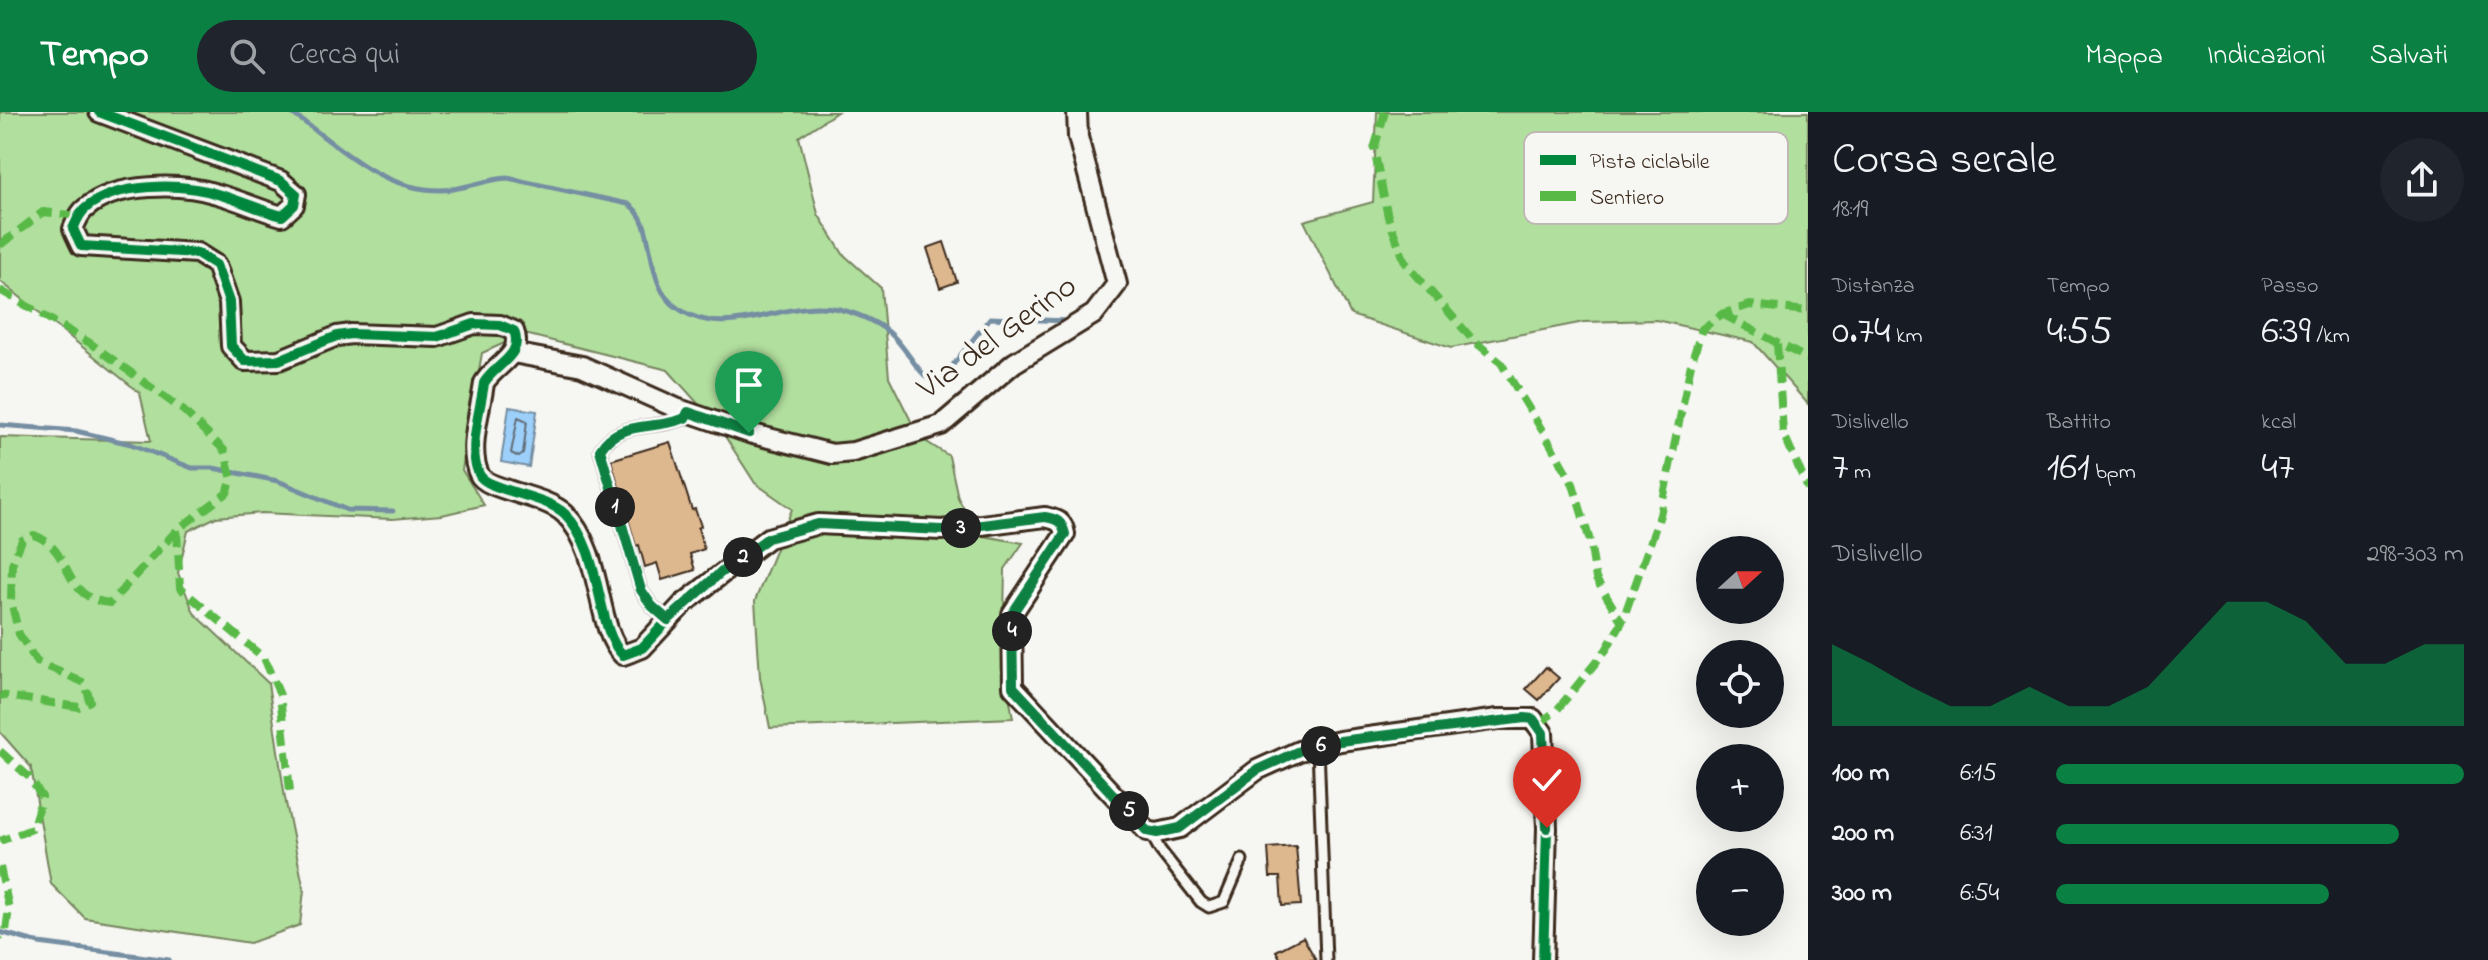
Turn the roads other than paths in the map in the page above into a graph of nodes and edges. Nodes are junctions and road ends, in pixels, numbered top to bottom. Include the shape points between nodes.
1 (99, 112) edge
2 (1077, 112) edge
3 (513, 353) junction
4 (688, 412) junction
5 (668, 620) junction
6 (1318, 747) junction
7 (1150, 832) junction
8 (1242, 860) dead end
9 (1326, 960) edge
10 (1543, 960) edge

1 - 3 street via 281,181 296,194 294,205 282,216 206,191 148,188 117,193 85,208 73,229 81,246 197,253 216,265 229,302 231,346 245,361 279,360 337,336 437,337 474,324 508,326 517,339
2 - 4 street, Via del Gerino via 1078,137 1117,284 1094,314 1014,363 941,425 853,452 832,454
3 - 4 street, Via del Gerino via 582,366
3 - 5 street via 484,383 475,450 481,479 542,499 578,529 612,637 623,655 642,648
4 - 5 lane via 671,424 623,429 609,436 600,450 641,590
5 - 7 street via 768,538 818,524 942,530 1045,517 1057,520 1065,534 1012,614 1013,687
6 - 7 street via 1257,770 1180,828
6 - 9 lane
6 - 10 street via 1498,719 1533,719 1543,733 1547,828
7 - 8 lane via 1209,907 1224,902

